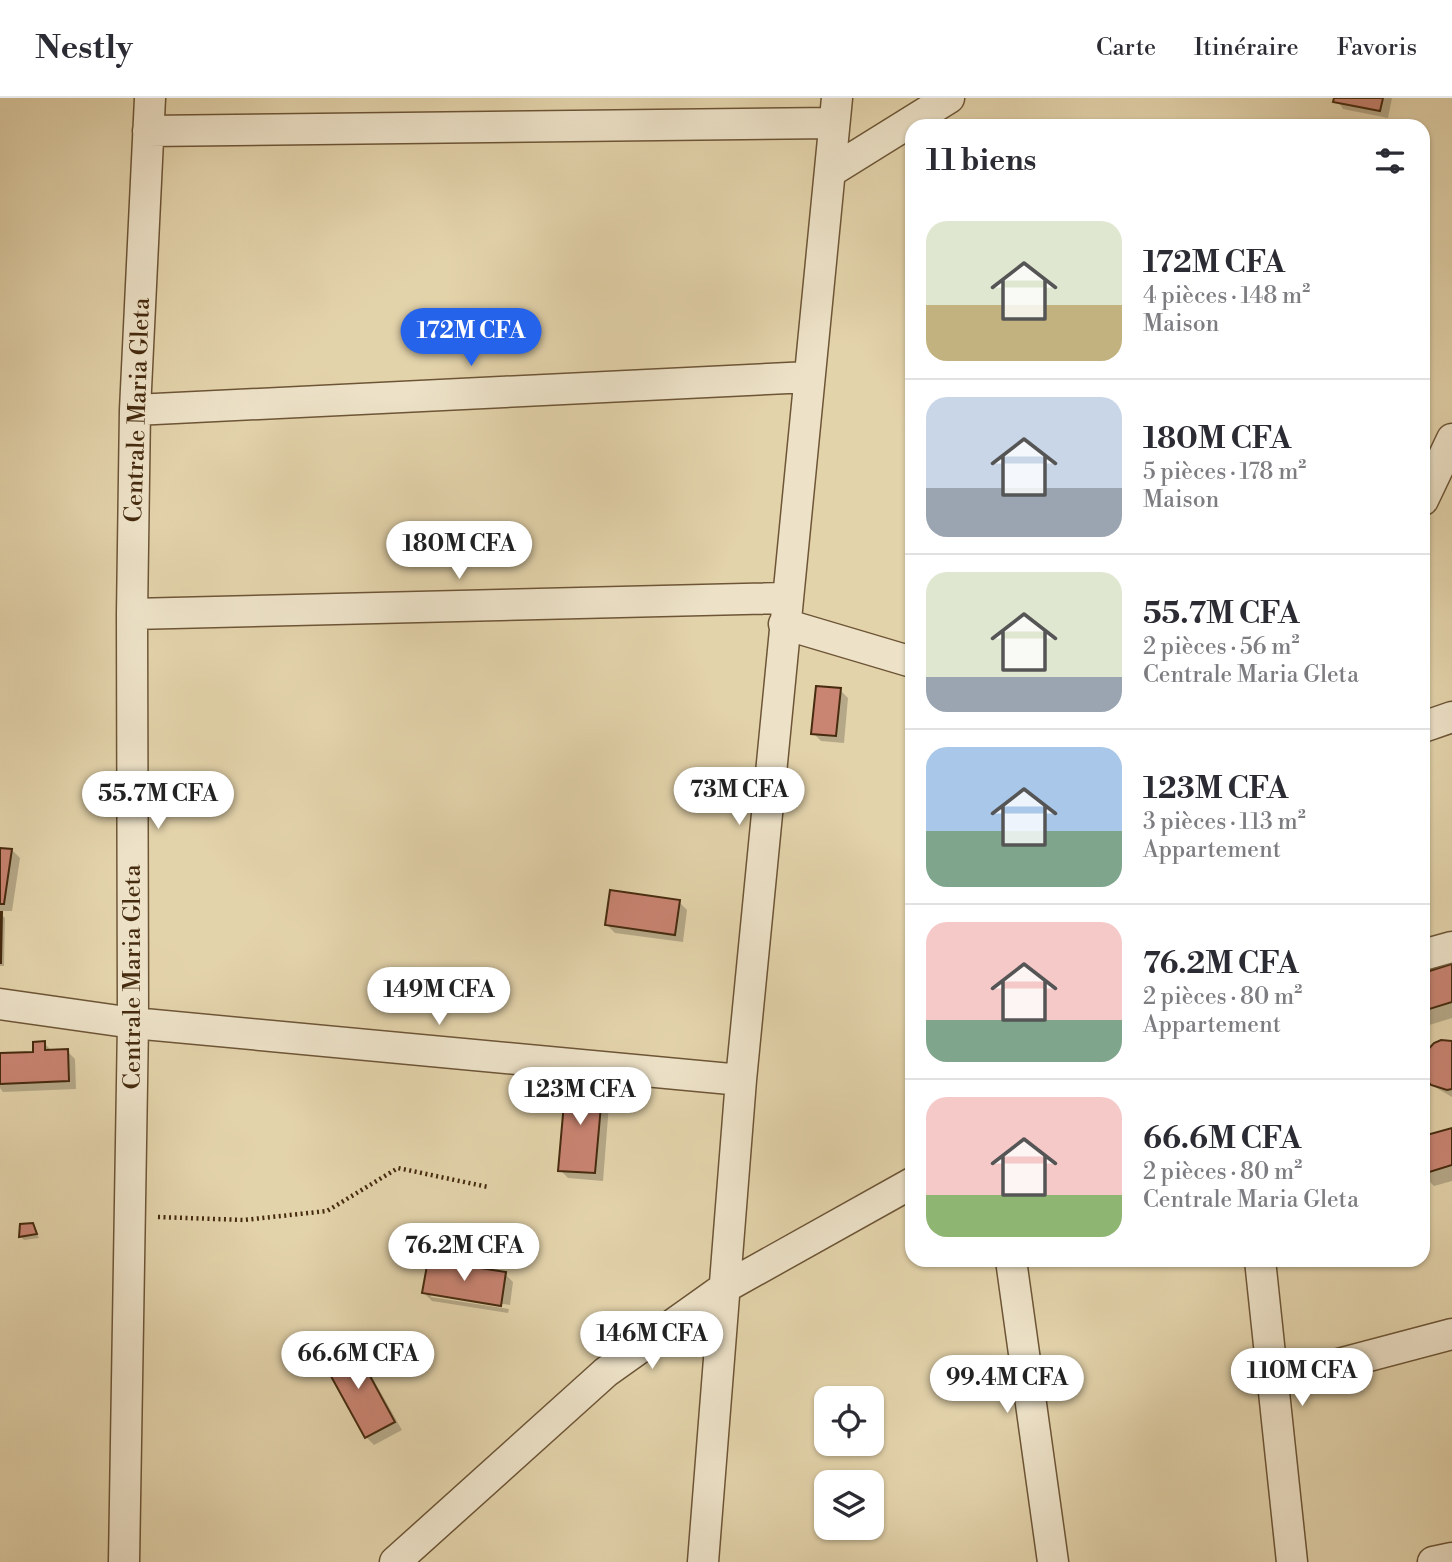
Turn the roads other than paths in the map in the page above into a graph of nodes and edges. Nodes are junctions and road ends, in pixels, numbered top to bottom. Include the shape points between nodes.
1 (150, 98) edge
2 (950, 98) edge
3 (836, 111) edge
4 (916, 119) edge
5 (905, 126) edge
6 (148, 131) junction
7 (830, 172) junction
8 (809, 377) junction
9 (135, 410) junction
10 (1452, 439) edge
11 (1430, 485) edge
12 (785, 611) junction
13 (132, 614) junction
14 (905, 659) edge
15 (1452, 717) edge
16 (1430, 725) edge
17 (1452, 947) edge
18 (1430, 953) edge
19 (0, 1004) edge
20 (133, 1023) junction
21 (741, 1080) junction
22 (905, 1187) edge
23 (1012, 1267) edge
24 (1260, 1267) edge
25 (724, 1288) junction
26 (1452, 1334) edge
27 (1274, 1381) junction
28 (1452, 1558) edge
29 (124, 1562) edge
30 (395, 1562) edge
31 (704, 1562) edge
32 (1054, 1562) edge
33 (1292, 1562) edge
34 (1433, 1562) edge

1 - 6 street, Centrale Maria Gleta
2 - 4 street
3 - 6 street
3 - 7 street
5 - 7 street
6 - 9 street, Centrale Maria Gleta
7 - 8 street
8 - 9 street
8 - 12 street
9 - 13 street, Centrale Maria Gleta
10 - 11 street
12 - 13 street
12 - 14 street
12 - 21 street
13 - 20 street, Centrale Maria Gleta
15 - 16 street
17 - 18 street
19 - 20 street
20 - 21 street
20 - 29 street, Centrale Maria Gleta
21 - 25 street
22 - 25 street
23 - 32 street
24 - 27 street
25 - 30 street via 606,1372
25 - 31 street
26 - 27 street
27 - 33 street
28 - 34 street

